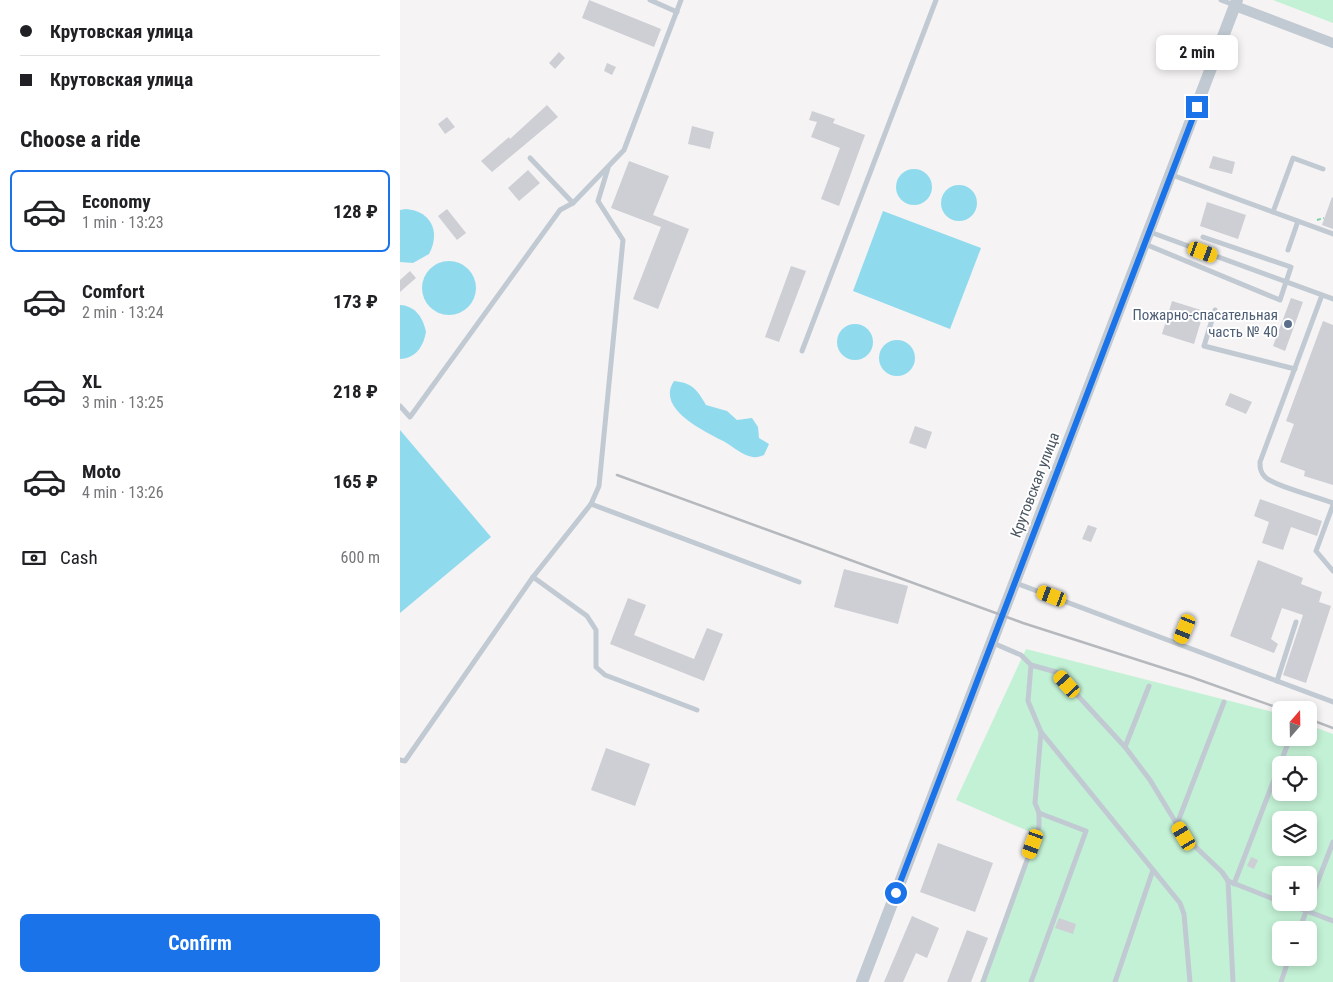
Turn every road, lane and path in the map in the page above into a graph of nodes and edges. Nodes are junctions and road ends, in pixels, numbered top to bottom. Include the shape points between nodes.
1 (650, 0) edge
2 (681, 0) edge
3 (936, 0) edge
4 (1221, 0) edge
5 (1236, 3) edge
6 (677, 12) junction
7 (1333, 43) edge
8 (530, 158) dead end
9 (608, 168) junction
10 (1323, 169) dead end
11 (1171, 175) junction
12 (573, 203) junction
13 (1273, 212) junction
14 (1310, 217) dead end
15 (1324, 218) dead end
16 (1298, 221) junction
17 (1150, 232) junction
18 (1333, 234) edge
19 (1204, 237) dead end
20 (1145, 244) junction
21 (1288, 250) dead end
22 (1286, 282) junction
23 (1322, 295) junction
24 (1333, 299) edge
25 (1215, 310) dead end
26 (802, 351) dead end
27 (1295, 369) junction
28 (400, 406) edge
29 (591, 504) junction
30 (1333, 504) edge
31 (1333, 571) edge
32 (533, 577) junction
33 (799, 582) dead end
34 (1015, 583) junction
35 (1296, 622) dead end
36 (1185, 629) dead end
37 (992, 642) junction
38 (1179, 644) junction
39 (1031, 665) junction
40 (1277, 681) junction
41 (1150, 686) dead end
42 (1224, 702) dead end
43 (1333, 702) edge
44 (697, 710) dead end
45 (1041, 732) junction
46 (1287, 746) edge
47 (1125, 747) junction
48 (400, 760) edge
49 (1039, 813) junction
50 (1177, 824) junction
51 (1333, 842) edge
52 (1153, 870) junction
53 (1228, 882) junction
54 (1317, 883) edge
55 (1234, 884) junction
56 (1272, 898) edge
57 (1306, 911) joint
58 (1302, 921) edge
59 (1333, 921) edge
60 (1286, 966) edge
61 (862, 982) edge
62 (983, 982) edge
63 (1031, 982) edge
64 (1115, 982) edge
65 (1190, 982) edge
66 (1233, 982) edge
67 (1280, 982) edge

1 - 6 lane
2 - 6 lane
3 - 26 lane
4 - 5 lane
5 - 7 street
5 - 11 street, Крутовская улица
6 - 9 lane via 624,150
8 - 12 lane
9 - 12 lane
9 - 29 lane via 598,201 623,240 599,486
10 - 13 lane via 1293,158
11 - 13 lane
11 - 17 street, Крутовская улица
12 - 28 lane via 560,210 410,417
13 - 16 lane
14 - 15 path
16 - 18 lane
16 - 21 lane
17 - 20 street, Крутовская улица
17 - 22 lane
19 - 22 lane via 1291,267
20 - 22 lane via 1280,300
20 - 34 street, Крутовская улица
22 - 23 lane
23 - 24 lane
23 - 27 lane
25 - 27 lane via 1204,346
27 - 30 lane via 1260,462 1260,470 1275,482
29 - 32 lane
29 - 33 lane
30 - 31 lane via 1316,551
32 - 44 lane via 587,616 596,630 596,667 605,675
32 - 48 lane via 405,761
34 - 37 street, Крутовская улица
34 - 38 lane
35 - 40 lane
36 - 38 lane
37 - 39 lane via 1021,655
37 - 61 street, Крутовская улица
38 - 40 lane
39 - 45 lane via 1028,701
39 - 47 lane via 1056,672
40 - 43 lane
41 - 47 lane
42 - 50 lane
45 - 49 lane via 1035,803
45 - 52 lane
46 - 55 lane
47 - 50 lane
49 - 62 lane via 1039,827
49 - 63 lane via 1086,831
50 - 53 lane via 1184,836
51 - 54 lane
52 - 64 lane
52 - 65 lane via 1180,903 1184,914
53 - 55 lane
53 - 66 lane
55 - 56 lane
57 - 58 lane
57 - 59 lane
60 - 67 lane

